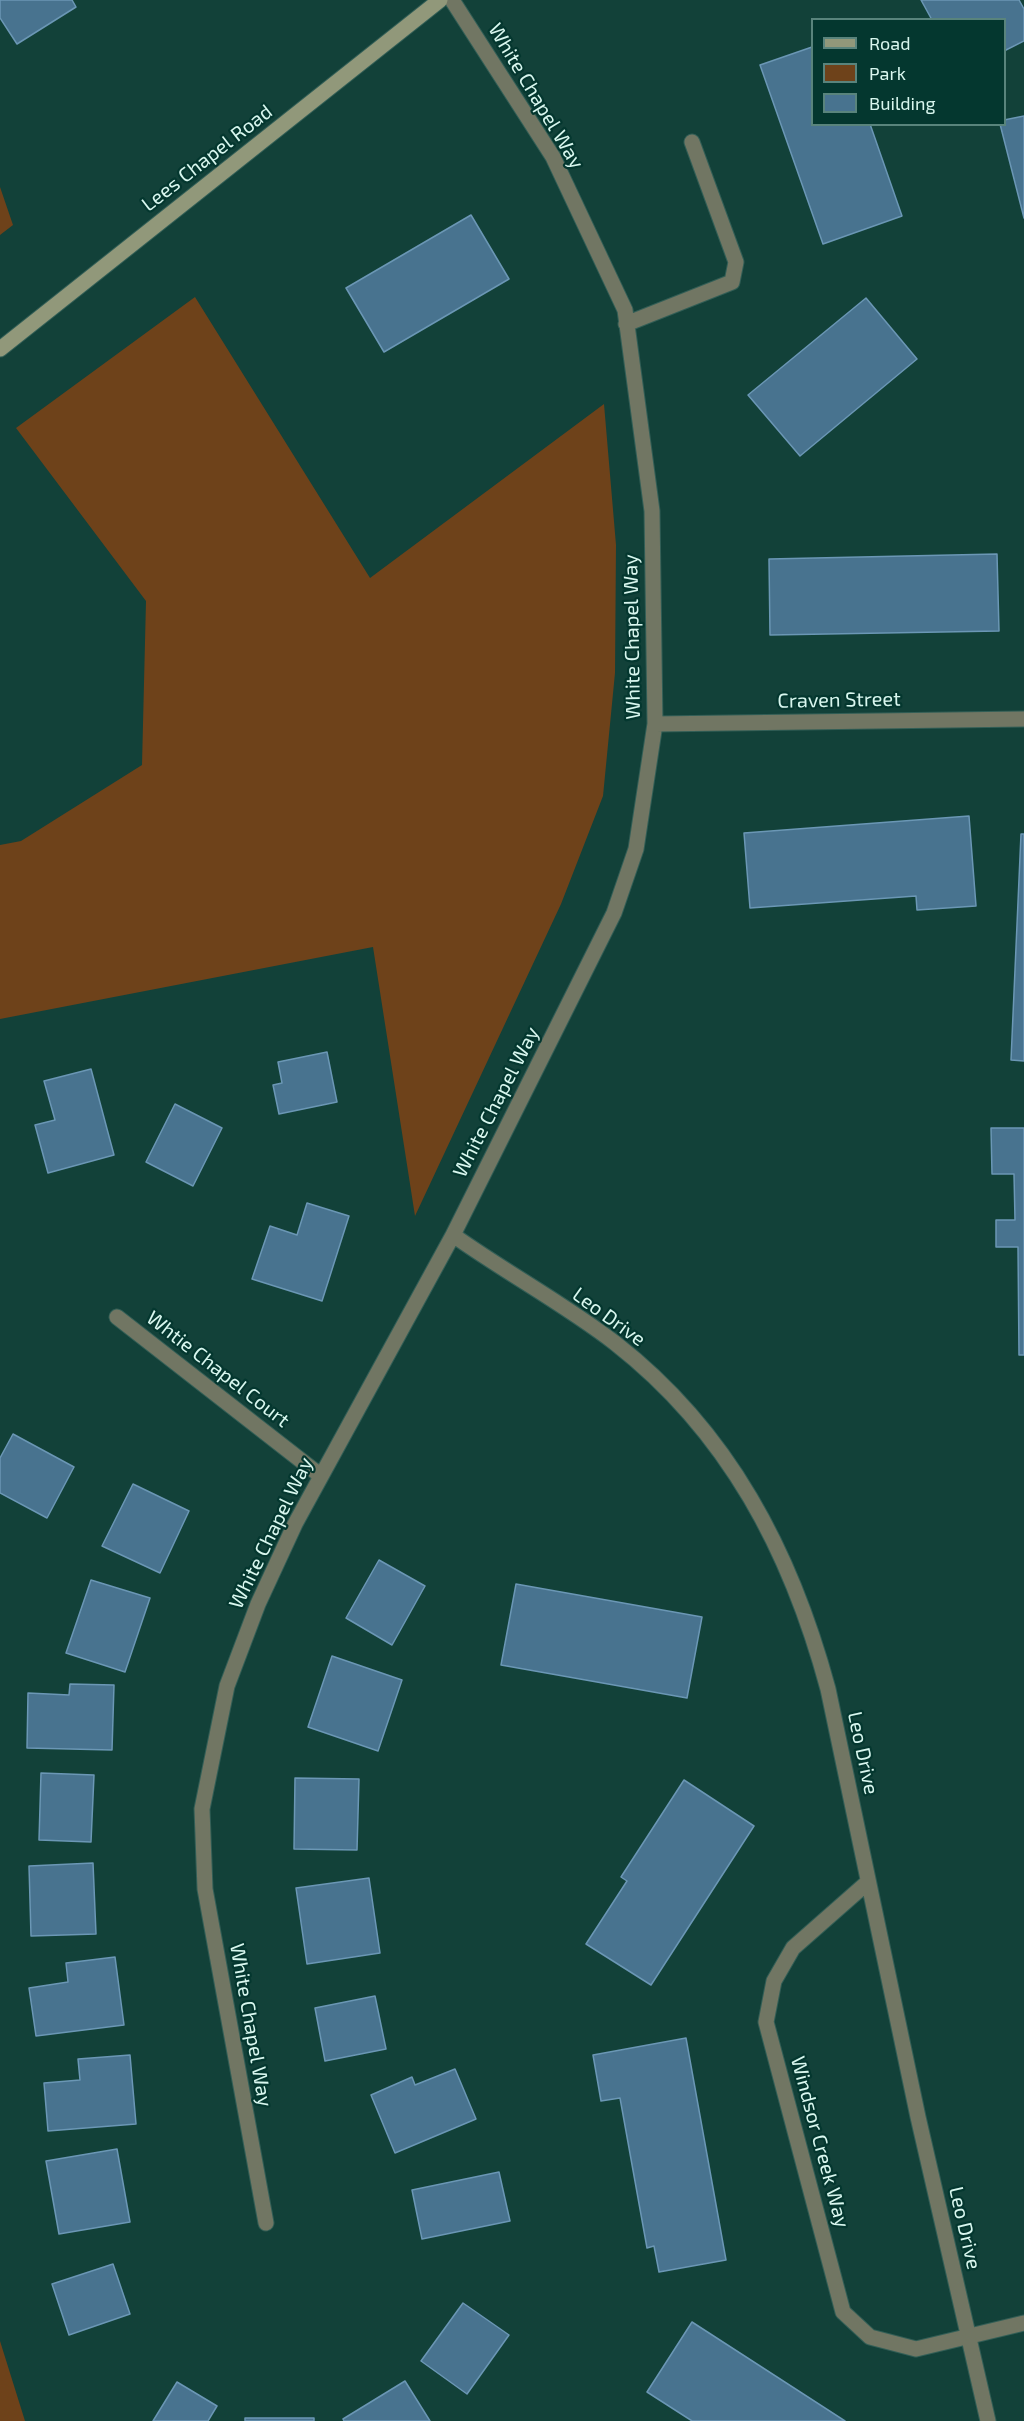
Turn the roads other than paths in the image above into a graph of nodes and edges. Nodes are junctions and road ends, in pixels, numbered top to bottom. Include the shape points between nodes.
1 (440, 0) edge
2 (452, 0) edge
3 (692, 142) dead end
4 (626, 324) junction
5 (0, 349) edge
6 (1024, 719) edge
7 (655, 724) junction
8 (453, 1234) junction
9 (117, 1317) dead end
10 (321, 1476) junction
11 (868, 1882) junction
12 (266, 2223) dead end
13 (1024, 2324) edge
14 (969, 2337) junction
15 (988, 2421) edge

1 - 5 main road, Lees Chapel Road
2 - 4 street, White Chapel Way via 553,158 625,310
3 - 4 street via 736,262 732,282
4 - 7 street, White Chapel Way via 652,511
6 - 7 street, Craven Street
7 - 8 street, White Chapel Way via 636,849 614,913
8 - 10 street, White Chapel Way
8 - 11 street, Leo Drive via 615,1343 670,1392 735,1472 760,1512 792,1579 813,1636 828,1689
9 - 10 street, Whtie Chapel Court
10 - 12 street, White Chapel Way via 258,1604 227,1686 202,1809 205,1889
11 - 14 street, Leo Drive
11 - 14 street, Windsor Creek Way via 794,1948 774,1982 766,2022 843,2312 870,2337 916,2349
13 - 14 street, Windsor Creek Way
14 - 15 street, Leo Drive

